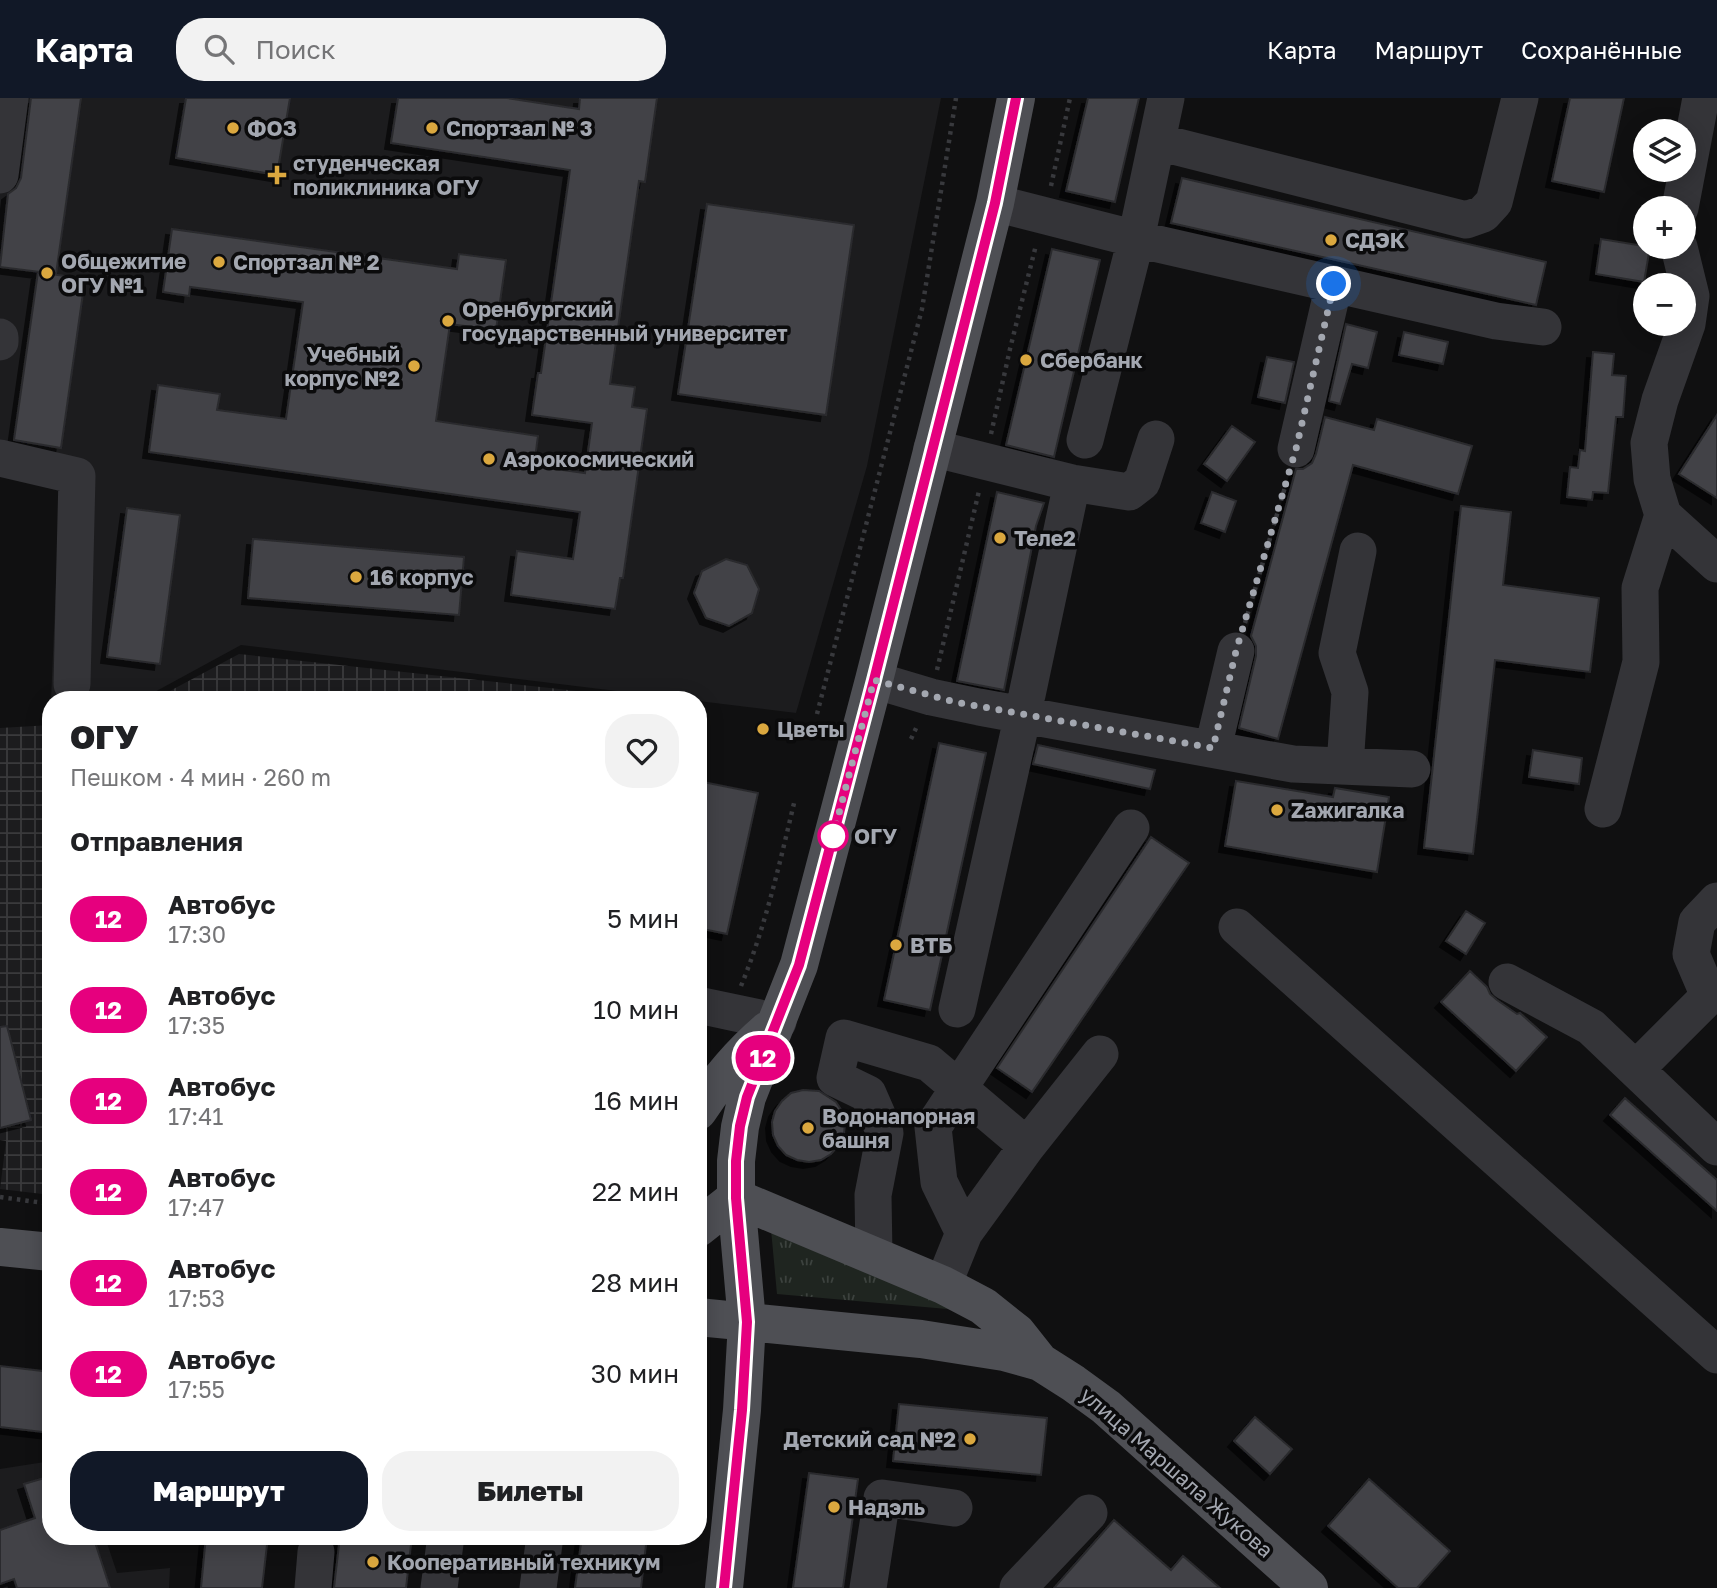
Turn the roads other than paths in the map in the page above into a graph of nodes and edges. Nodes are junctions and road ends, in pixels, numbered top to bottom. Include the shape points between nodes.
1 (10, 98) edge
2 (1016, 98) edge
3 (1166, 98) edge
4 (1520, 98) edge
5 (1701, 98) edge
6 (1158, 142) junction
7 (0, 175) edge
8 (1682, 196) edge
9 (995, 203) junction
10 (1136, 239) junction
11 (1682, 259) edge
12 (1334, 284) junction
13 (1543, 327) dead end
14 (1156, 439) dead end
15 (1085, 440) dead end
16 (932, 448) junction
17 (1296, 449) road end
18 (0, 458) edge
19 (1072, 483) junction
20 (1663, 515) junction
21 (1358, 551) dead end
22 (1717, 564) edge
23 (1236, 651) road end
24 (874, 680) junction
25 (72, 684) dead end
26 (1025, 705) junction
27 (1213, 748) junction
28 (1345, 766) junction
29 (1412, 769) dead end
30 (1603, 809) dead end
31 (1130, 828) dead end
32 (1717, 901) edge
33 (1237, 928) dead end
34 (1507, 982) dead end
35 (1713, 992) edge
36 (715, 1008) edge
37 (957, 1009) dead end
38 (778, 1022) junction
39 (1100, 1054) dead end
40 (1637, 1068) junction
41 (958, 1089) junction
42 (707, 1096) edge
43 (1027, 1146) junction
44 (1717, 1147) edge
45 (736, 1198) junction
46 (707, 1221) edge
47 (964, 1233) junction
48 (0, 1247) edge
49 (42, 1251) edge
50 (874, 1255) junction
51 (943, 1284) junction
52 (707, 1318) edge
53 (747, 1322) junction
54 (1717, 1355) edge
55 (1040, 1362) junction
56 (954, 1508) dead end
57 (1089, 1513) dead end
58 (445, 1545) edge
59 (544, 1545) edge
60 (316, 1552) dead end
61 (313, 1588) edge
62 (439, 1588) edge
63 (538, 1588) edge
64 (724, 1588) edge
65 (868, 1588) edge
66 (1018, 1588) edge
67 (1310, 1588) edge

1 - 7 street
2 - 9 main road
3 - 6 street
4 - 6 street via 1494,202 1483,214 1466,220
5 - 8 street
6 - 10 street
9 - 10 street
9 - 16 main road
10 - 12 street
10 - 15 street
11 - 20 street via 1691,296 1687,324 1649,443 1652,479
12 - 13 street via 1496,321
12 - 17 street
14 - 19 street via 1142,482 1129,492
16 - 19 street
16 - 24 main road
18 - 25 street via 77,475
19 - 26 street
20 - 22 street
20 - 30 street via 1640,588 1641,662
21 - 28 street via 1337,653 1350,692
23 - 27 street
24 - 26 street via 931,697
24 - 38 main road via 799,965
26 - 27 street
26 - 37 street
27 - 28 street via 1293,764
28 - 29 street
31 - 41 street
32 - 35 street via 1697,922 1691,954
33 - 54 street
34 - 40 street via 1591,1027
35 - 40 street
36 - 38 street
38 - 42 main road via 746,1049
38 - 45 main road via 740,1126
39 - 43 street
40 - 44 street
41 - 43 street
41 - 47 street via 933,1127 939,1182
41 - 50 street via 929,1063 844,1038 835,1078 868,1094 885,1133 873,1195
43 - 47 street
45 - 46 main road
45 - 50 main road, улица Маршала Жукова
45 - 53 main road
47 - 51 street
48 - 49 main road
50 - 51 main road, улица Маршала Жукова
51 - 55 main road, улица Маршала Жукова via 983,1306 1017,1333
52 - 53 main road, улица Маршала Жукова
53 - 55 main road, улица Маршала Жукова via 921,1339
53 - 64 main road
55 - 67 main road, улица Маршала Жукова via 1106,1407
56 - 65 street via 882,1498
57 - 66 street
58 - 62 street
59 - 63 street
60 - 61 street

